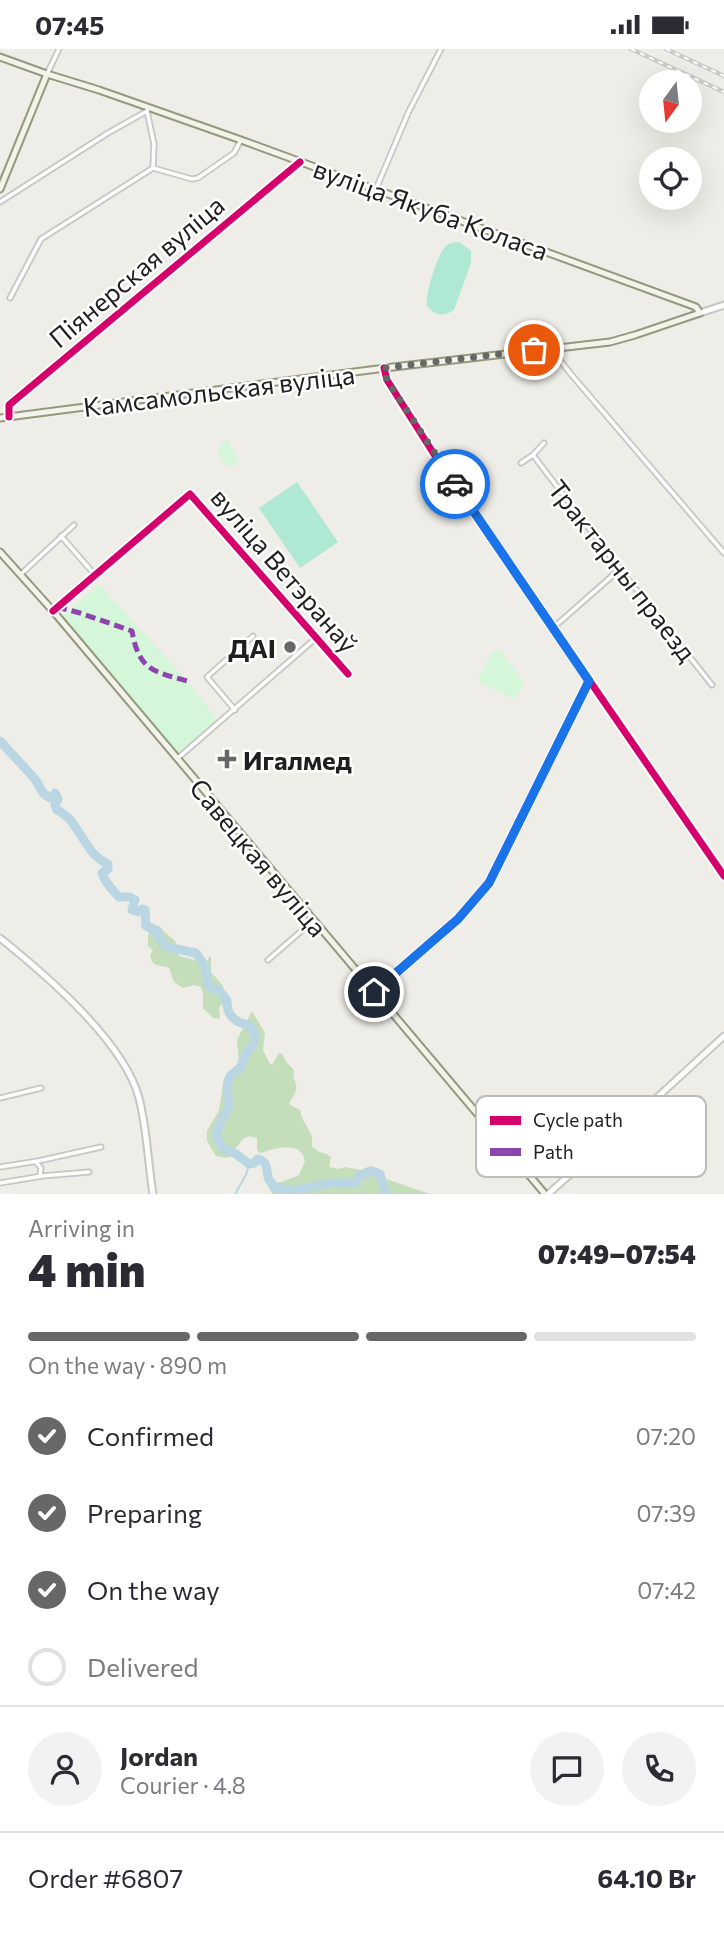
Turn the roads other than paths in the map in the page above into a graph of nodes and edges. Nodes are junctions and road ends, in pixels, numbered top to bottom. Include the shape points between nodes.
1 (59, 49) edge
2 (441, 49) edge
3 (0, 57) edge
4 (47, 74) junction
5 (147, 109) junction
6 (241, 140) junction
7 (300, 162) junction
8 (153, 168) junction
9 (0, 189) edge
10 (376, 189) junction
11 (0, 202) edge
12 (10, 298) dead end
13 (724, 305) edge
14 (700, 313) junction
15 (551, 348) junction
16 (384, 368) junction
17 (9, 417) junction
18 (0, 418) edge
19 (544, 443) dead end
20 (533, 455) junction
21 (521, 463) dead end
22 (74, 525) dead end
23 (61, 536) junction
24 (0, 552) edge
25 (724, 553) edge
26 (620, 569) junction
27 (20, 575) junction
28 (95, 575) junction
29 (53, 611) junction
30 (553, 628) junction
31 (253, 636) dead end
32 (316, 638) junction
33 (348, 674) dead end
34 (589, 681) junction
35 (712, 685) dead end
36 (234, 710) junction
37 (177, 760) junction
38 (724, 876) edge
39 (314, 920) junction
40 (0, 938) edge
41 (268, 960) dead end
42 (374, 992) junction
43 (724, 1036) edge
44 (41, 1089) dead end
45 (659, 1096) edge
46 (0, 1098) edge
47 (476, 1112) edge
48 (101, 1147) dead end
49 (36, 1162) junction
50 (0, 1167) edge
51 (89, 1172) dead end
52 (38, 1177) junction
53 (532, 1177) edge
54 (566, 1177) edge
55 (0, 1183) edge
56 (153, 1194) edge
57 (546, 1194) edge

1 - 4 street
2 - 10 street
3 - 4 main road, вуліца Якуба Коласа
4 - 5 main road, вуліца Якуба Коласа
4 - 9 main road
5 - 6 main road, вуліца Якуба Коласа
5 - 8 street
5 - 11 street
6 - 7 main road, вуліца Якуба Коласа
6 - 8 street via 234,153 198,178
7 - 10 main road, вуліца Якуба Коласа
7 - 17 street, Піянерская вуліца via 9,405
8 - 12 street via 41,239
10 - 14 main road, вуліца Якуба Коласа via 696,307
13 - 14 street, Камсамольская вуліца
14 - 15 main road, Камсамольская вуліца via 622,339
15 - 16 main road, Камсамольская вуліца
15 - 25 street
16 - 17 main road, Камсамольская вуліца
16 - 30 street via 432,450
17 - 18 main road, Камсамольская вуліца
19 - 20 street
20 - 21 street
20 - 26 street, Трактарны праезд
22 - 23 street
23 - 27 street
23 - 28 street
24 - 27 main road, Савецкая вуліца
26 - 30 street
26 - 35 street, Трактарны праезд
27 - 29 main road, Савецкая вуліца
28 - 29 street
28 - 32 street, вуліца Ветэранаў via 190,495
29 - 37 main road, Савецкая вуліца
30 - 34 street
31 - 36 street via 206,677
32 - 33 street, вуліца Ветэранаў
32 - 36 street
34 - 38 street
34 - 42 street via 489,883 458,919
36 - 37 street
37 - 39 main road, Савецкая вуліца
39 - 41 street
39 - 42 main road, Савецкая вуліца
40 - 56 street via 76,1006 129,1075 139,1098
42 - 47 main road, Савецкая вуліца
43 - 45 street
44 - 46 street
48 - 49 street
49 - 50 street
49 - 52 street via 42,1171
51 - 52 street
52 - 55 street
53 - 57 main road, Савецкая вуліца
54 - 57 street

